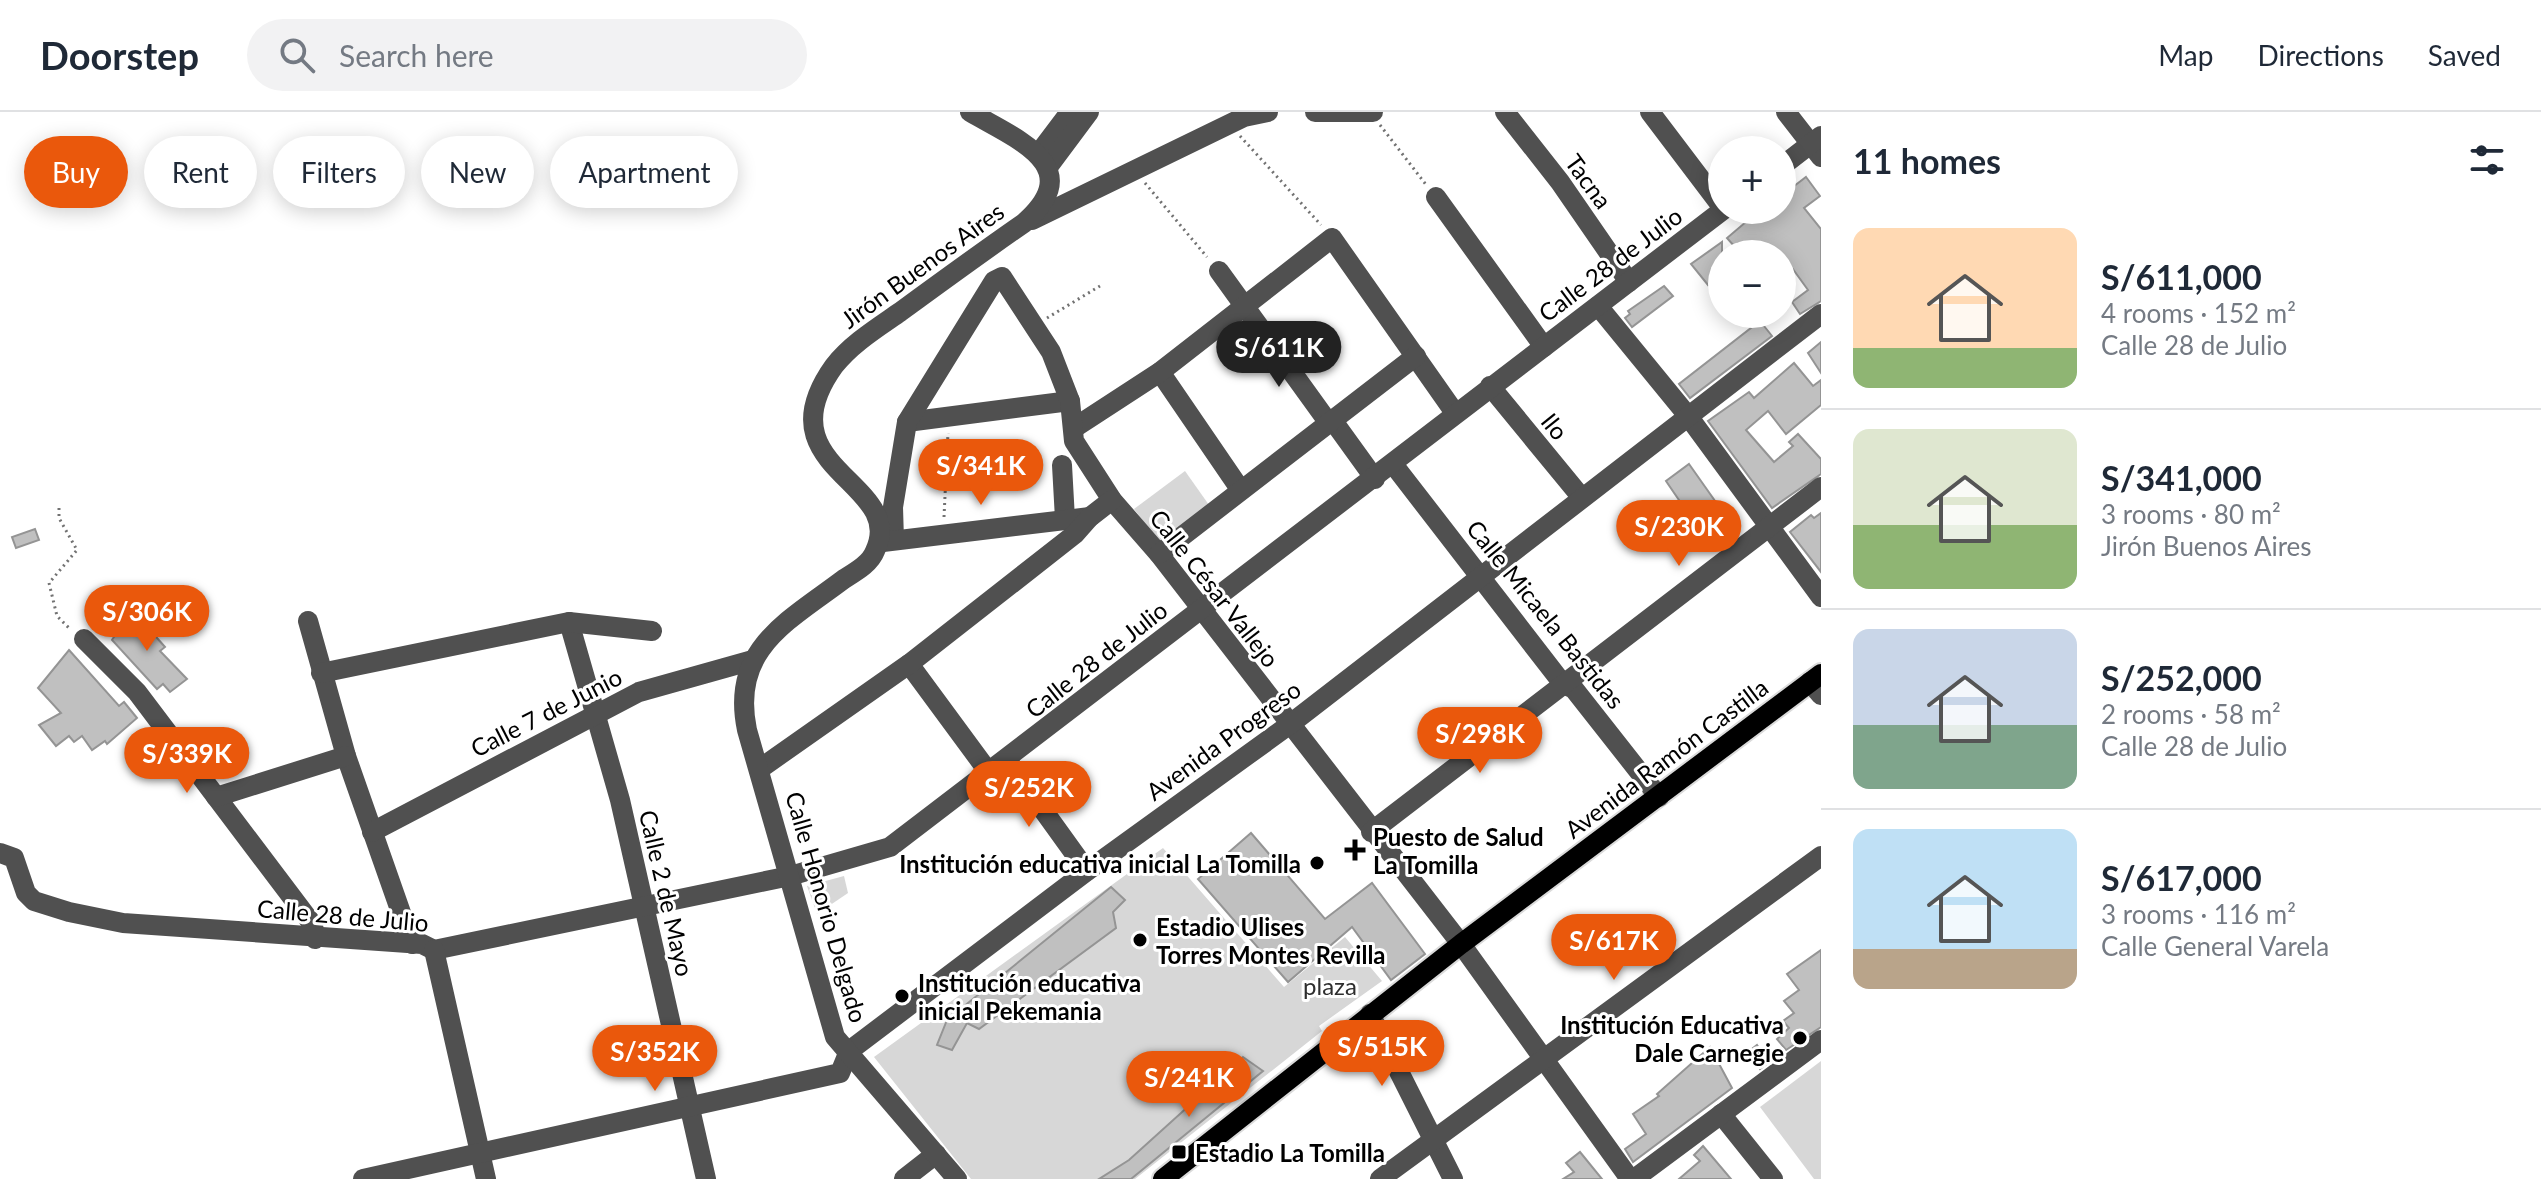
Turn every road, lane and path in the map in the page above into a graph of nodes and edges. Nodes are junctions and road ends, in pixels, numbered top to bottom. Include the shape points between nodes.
1 (970, 112) edge
2 (1070, 112) edge
3 (1089, 112) edge
4 (1268, 112) edge
5 (1315, 112) edge
6 (1372, 112) edge
7 (1505, 112) edge
8 (1650, 112) edge
9 (1786, 112) edge
10 (1229, 124) junction
11 (1818, 146) edge
12 (1796, 158) edge
13 (1043, 160) junction
14 (1135, 171) junction
15 (1708, 189) edge
16 (1436, 197) joint
17 (1708, 221) edge
18 (1024, 223) junction
19 (1332, 238) junction
20 (1219, 271) joint
21 (1629, 282) junction
22 (1100, 286) dead end
23 (1247, 305) junction
24 (1598, 306) junction
25 (1821, 314) edge
26 (1034, 326) junction
27 (1544, 347) junction
28 (1416, 356) junction
29 (1160, 372) junction
30 (1490, 386) junction
31 (1070, 401) junction
32 (1455, 413) junction
33 (1688, 416) junction
34 (947, 417) junction
35 (907, 422) junction
36 (1328, 422) junction
37 (1074, 428) junction
38 (1393, 464) junction
39 (1062, 465) dead end
40 (1375, 479) junction
41 (1821, 487) edge
42 (1240, 489) junction
43 (1582, 498) junction
44 (1112, 500) junction
45 (59, 508) dead end
46 (1090, 517) junction
47 (1065, 519) junction
48 (1768, 528) junction
49 (944, 533) junction
50 (886, 542) junction
51 (1159, 554) junction
52 (1482, 577) junction
53 (1821, 597) edge
54 (1202, 610) junction
55 (308, 621) dead end
56 (569, 622) junction
57 (652, 631) dead end
58 (84, 639) joint
59 (753, 660) junction
60 (909, 664) junction
61 (321, 673) junction
62 (1817, 683) edge
63 (1563, 684) junction
64 (594, 716) junction
65 (1289, 725) junction
66 (346, 756) junction
67 (1007, 760) junction
68 (761, 768) junction
69 (990, 774) junction
70 (216, 797) junction
71 (1659, 797) junction
72 (372, 832) junction
73 (1371, 832) junction
74 (0, 853) edge
75 (1821, 856) edge
76 (1087, 871) junction
77 (790, 876) junction
78 (644, 906) junction
79 (315, 939) junction
80 (412, 944) junction
81 (1461, 944) junction
82 (434, 950) junction
83 (1370, 1014) junction
84 (1821, 1040) edge
85 (849, 1051) junction
86 (1545, 1061) junction
87 (688, 1108) junction
88 (1721, 1114) junction
89 (1433, 1142) junction
90 (936, 1154) junction
91 (480, 1155) junction
92 (363, 1179) edge
93 (486, 1179) edge
94 (706, 1179) edge
95 (904, 1179) edge
96 (957, 1179) edge
97 (1163, 1179) edge
98 (1380, 1179) edge
99 (1453, 1179) edge
100 (1632, 1179) edge
101 (1773, 1179) edge

1 - 13 street
2 - 13 street
3 - 13 street
4 - 10 street
5 - 6 street
6 - 16 path
7 - 21 street, Tacna
8 - 15 street
9 - 11 street
10 - 14 street
10 - 19 path
11 - 12 street
13 - 18 street, Jirón Buenos Aires via 1050,187
14 - 18 street
14 - 20 path
16 - 27 street
17 - 21 street, Calle 28 de Julio
18 - 50 street, Jirón Buenos Aires via 855,344 824,384 813,418 816,443 872,507
19 - 23 street
19 - 28 street
20 - 23 street
21 - 24 street, Calle 28 de Julio
22 - 26 path
23 - 29 street
23 - 36 street
24 - 27 street, Calle 28 de Julio
24 - 33 street
25 - 33 street, Avenida Progreso
26 - 31 street, Calle César Vallejo via 1051,352
26 - 35 street, Calle César Vallejo via 1002,277 994,281
27 - 30 street, Calle 28 de Julio
28 - 32 street
28 - 36 street
29 - 37 street
29 - 42 street
30 - 32 street, Calle 28 de Julio
30 - 43 street, Ilo
31 - 34 street
31 - 37 street, Calle César Vallejo
32 - 38 street, Calle 28 de Julio
33 - 43 street, Avenida Progreso
33 - 48 street
34 - 35 street
34 - 49 path
35 - 50 street
36 - 40 street via 1336,425
36 - 42 street
37 - 44 street, Calle César Vallejo via 1074,441
38 - 40 street, Calle 28 de Julio
38 - 52 street, Calle Micaela Bastidas
39 - 47 street
40 - 54 street, Calle 28 de Julio
41 - 48 street
42 - 51 street
43 - 52 street, Avenida Progreso
44 - 46 street
44 - 51 street, Calle César Vallejo
45 - 58 path via 77,550 49,583 57,616
46 - 47 street
46 - 60 street
47 - 49 street
48 - 53 street
48 - 63 street
49 - 50 street
50 - 59 street via 778,629
51 - 54 street, Calle César Vallejo
52 - 63 street, Calle Micaela Bastidas
52 - 65 street, Avenida Progreso
54 - 65 street, Calle César Vallejo
54 - 67 street, Calle 28 de Julio
55 - 61 street
56 - 57 street
56 - 61 street
56 - 64 street, Calle 2 de Mayo
58 - 70 street via 137,692
59 - 64 street, Calle 7 de Junio via 639,692
59 - 68 street, Calle Honorio Delgado via 742,698
60 - 68 street
60 - 69 street
61 - 66 street
62 - 71 main road, Avenida Ramón Castilla
63 - 71 street, Calle Micaela Bastidas via 1574,689
63 - 73 street
64 - 72 street, Calle 7 de Junio
64 - 78 street, Calle 2 de Mayo
65 - 73 street, Calle César Vallejo
65 - 76 street, Avenida Progreso
66 - 70 street
66 - 72 street
67 - 69 street, Calle 28 de Julio
67 - 76 street
68 - 77 street, Calle Honorio Delgado
69 - 77 street, Calle 28 de Julio via 890,847
70 - 79 street via 313,925
71 - 81 main road, Avenida Ramón Castilla
72 - 80 street
73 - 81 street, Calle César Vallejo
74 - 79 street, Calle 28 de Julio via 14,858 34,901 123,923
75 - 86 street
76 - 85 street, Avenida Progreso
77 - 78 street, Calle 28 de Julio
77 - 85 street, Calle Honorio Delgado via 832,1029
78 - 82 street, Calle 28 de Julio
78 - 87 street, Calle 2 de Mayo
79 - 80 street, Calle 28 de Julio
80 - 82 street, Calle 28 de Julio
81 - 83 main road, Avenida Ramón Castilla
81 - 86 street, Calle César Vallejo
82 - 91 street
83 - 89 street
83 - 97 main road, Avenida Ramón Castilla
84 - 88 street
85 - 87 street, Avenida Progreso via 840,1073
85 - 90 street, Calle Honorio Delgado
86 - 89 street
86 - 100 street, Calle César Vallejo
87 - 91 street, Avenida Progreso
87 - 94 street, Calle 2 de Mayo
88 - 100 street
88 - 101 street
89 - 98 street
89 - 99 street
90 - 95 street
90 - 96 street, Calle Honorio Delgado
91 - 92 street, Avenida Progreso
91 - 93 street

